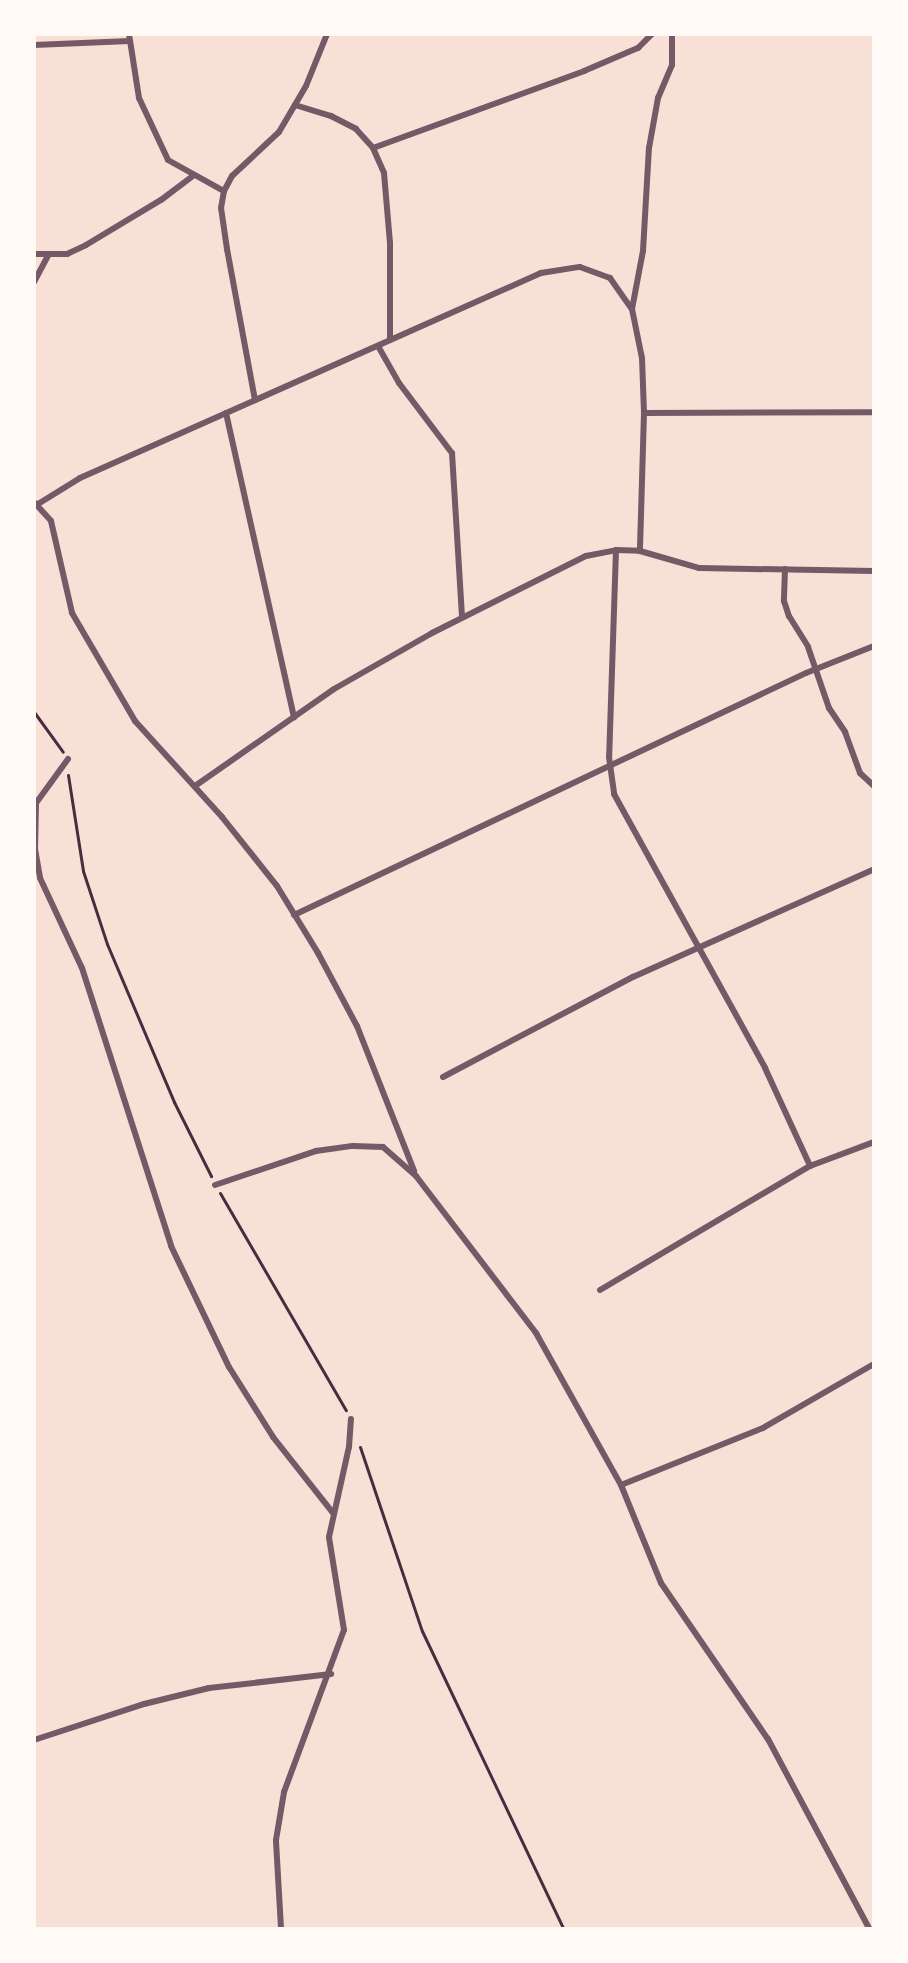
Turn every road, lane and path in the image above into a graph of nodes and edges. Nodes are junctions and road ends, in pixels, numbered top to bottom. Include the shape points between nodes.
1 (327, 34) edge
2 (652, 34) edge
3 (672, 34) edge
4 (130, 38) edge
5 (34, 45) edge
6 (295, 105) junction
7 (373, 148) junction
8 (193, 176) junction
9 (224, 191) junction
10 (34, 254) edge
11 (48, 256) junction
12 (34, 282) edge
13 (632, 309) junction
14 (390, 340) junction
15 (378, 346) junction
16 (255, 400) junction
17 (873, 412) edge
18 (226, 413) junction
19 (644, 413) junction
20 (36, 503) edge
21 (616, 550) junction
22 (640, 551) junction
23 (786, 569) junction
24 (873, 571) edge
25 (462, 617) junction
26 (873, 646) edge
27 (816, 669) junction
28 (34, 712) edge
29 (294, 717) junction
30 (68, 759) junction
31 (610, 768) junction
32 (195, 786) junction
33 (873, 786) edge
34 (873, 869) edge
35 (38, 878) edge
36 (294, 915) junction
37 (699, 947) junction
38 (443, 1077) dead end
39 (873, 1142) edge
40 (810, 1166) junction
41 (416, 1176) junction
42 (215, 1185) junction
43 (600, 1290) dead end
44 (873, 1364) edge
45 (351, 1419) joint
46 (358, 1441) dead end
47 (621, 1485) junction
48 (333, 1513) junction
49 (331, 1674) junction
50 (34, 1740) edge
51 (281, 1929) edge
52 (563, 1929) edge
53 (870, 1929) edge

1 - 6 street
2 - 7 street via 638,48 584,72
3 - 13 street via 672,65 658,98 649,148 643,251
4 - 5 street
4 - 8 street via 139,98 168,160
6 - 7 street via 356,129
6 - 9 street via 279,132 232,176
7 - 14 street via 384,173 387,205
8 - 9 street
8 - 11 street via 86,245
9 - 16 street via 221,208 227,249
10 - 11 street
11 - 12 street
13 - 14 street via 610,278 580,267 542,273
13 - 19 street via 642,358
14 - 15 street
15 - 16 street
15 - 25 street via 399,383 452,453
16 - 18 street
17 - 19 street
18 - 20 street via 80,478
18 - 29 street
19 - 22 street
20 - 32 street via 51,520 72,613 81,630 135,721
21 - 22 street
21 - 25 street via 586,556
21 - 31 street
22 - 23 street via 699,568
23 - 24 street
23 - 27 street via 784,601
25 - 29 street via 334,689
26 - 27 street
27 - 31 street
27 - 33 street via 829,708 845,732 860,773
28 - 30 path
29 - 32 street
30 - 35 street via 36,803
30 - 42 path via 68,788 83,871 107,944 174,1102
31 - 36 street via 528,802
31 - 37 street via 614,794
32 - 36 street via 276,886
34 - 37 street
35 - 48 street via 82,968 171,1246 229,1367 273,1437
36 - 41 street via 357,1026
37 - 38 street via 633,977
37 - 40 street via 765,1068
39 - 40 street
40 - 43 street
41 - 42 street via 383,1147 353,1146 316,1151
41 - 47 street via 536,1333
42 - 45 path
44 - 47 street via 769,1425
45 - 48 street via 349,1447
46 - 52 path via 422,1631
47 - 53 street via 661,1583 768,1739
48 - 49 street via 330,1537 344,1630
49 - 50 street via 209,1688 144,1704
49 - 51 street via 284,1792 276,1840

